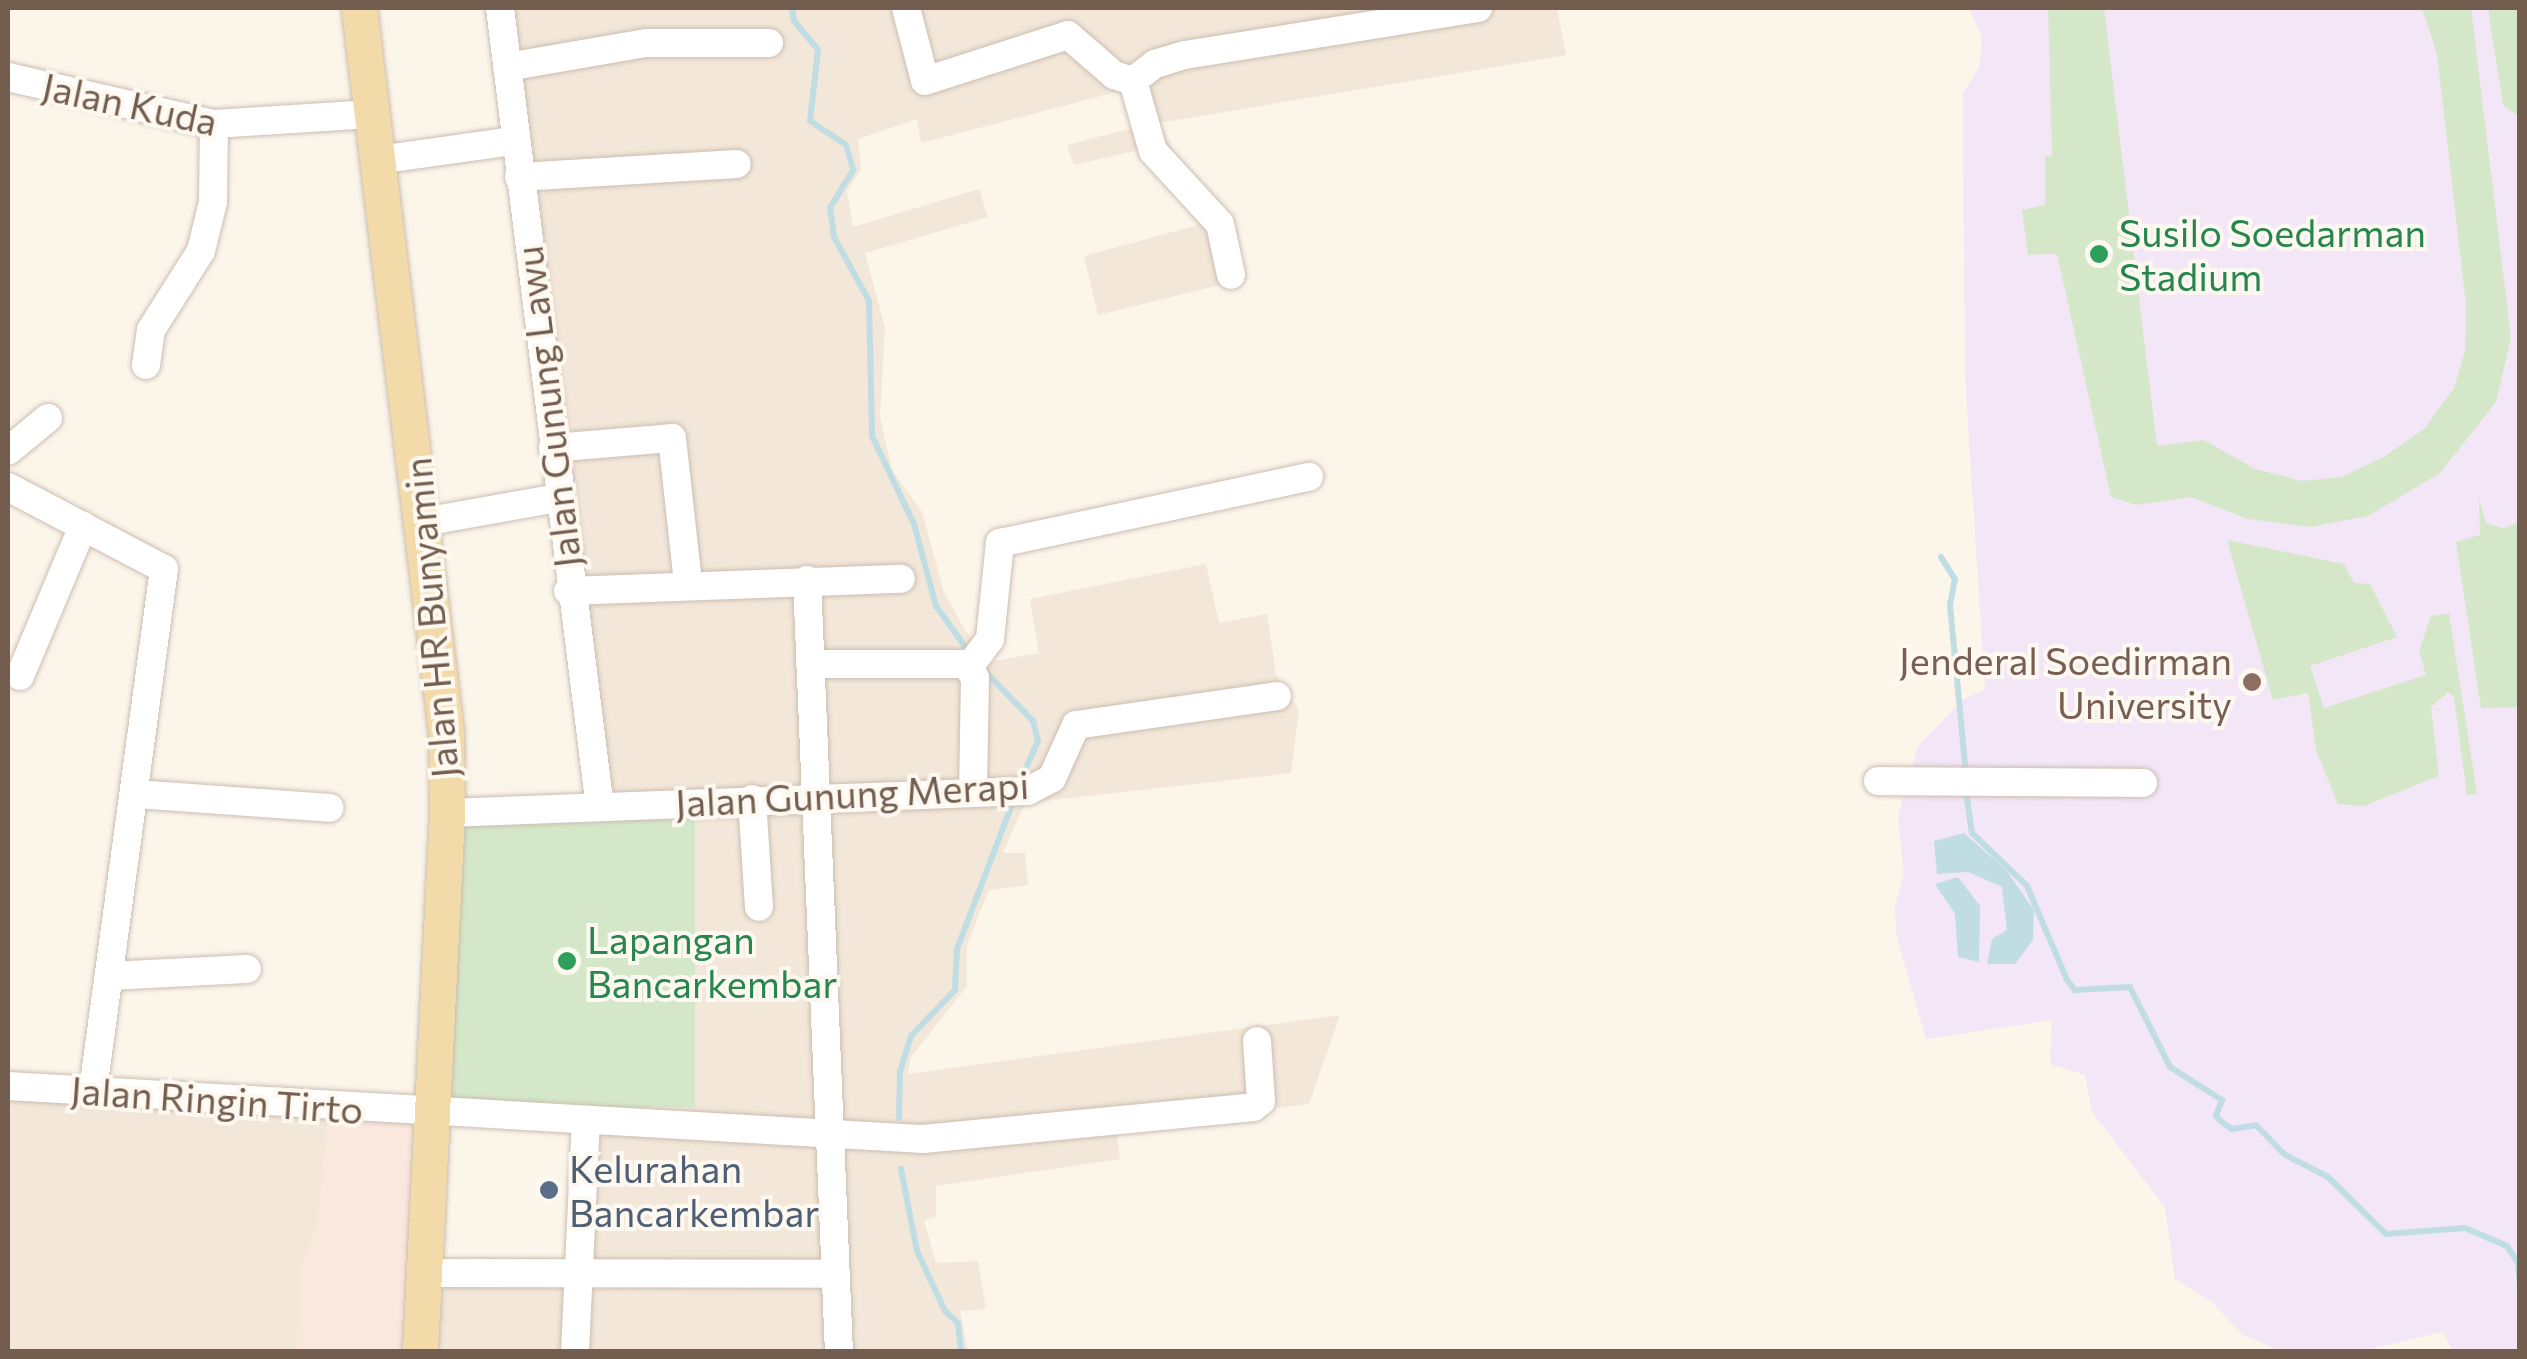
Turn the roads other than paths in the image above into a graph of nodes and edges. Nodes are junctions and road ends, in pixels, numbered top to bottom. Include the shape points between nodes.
1 (359, 8) edge
2 (500, 8) edge
3 (906, 8) edge
4 (1478, 8) edge
5 (769, 42) dead end
6 (507, 66) junction
7 (8, 77) edge
8 (1133, 81) junction
9 (372, 114) junction
10 (214, 124) junction
11 (514, 141) junction
12 (378, 160) junction
13 (737, 164) dead end
14 (519, 177) junction
15 (1231, 276) dead end
16 (146, 365) dead end
17 (48, 418) dead end
18 (553, 448) junction
19 (8, 451) edge
20 (1309, 477) dead end
21 (8, 488) edge
22 (558, 498) junction
23 (424, 522) junction
24 (83, 526) junction
25 (900, 578) dead end
26 (807, 580) junction
27 (688, 582) junction
28 (568, 591) junction
29 (810, 664) junction
30 (974, 664) junction
31 (20, 676) dead end
32 (1278, 696) dead end
33 (1878, 781) dead end
34 (2142, 784) dead end
35 (973, 792) junction
36 (136, 794) junction
37 (812, 796) junction
38 (752, 799) junction
39 (600, 806) junction
40 (328, 808) dead end
41 (447, 813) junction
42 (759, 908) dead end
43 (247, 969) dead end
44 (109, 976) junction
45 (1257, 1041) dead end
46 (8, 1086) edge
47 (93, 1090) junction
48 (427, 1112) junction
49 (586, 1122) junction
50 (834, 1136) junction
51 (423, 1273) junction
52 (578, 1274) junction
53 (836, 1274) junction
54 (420, 1352) edge
55 (575, 1352) edge
56 (839, 1352) edge

1 - 9 main road, Jalan HR Bunyamin
2 - 6 street, Jalan Gunung Lawu
3 - 8 street via 925,81 1068,35 1114,75
4 - 8 street via 1185,55 1155,64
5 - 6 street via 646,43
6 - 11 street, Jalan Gunung Lawu
7 - 10 street, Jalan Kuda
8 - 15 street via 1153,151 1220,224
9 - 10 street, Jalan Kuda
9 - 12 main road, Jalan HR Bunyamin
10 - 16 street via 213,202 201,250 151,330
11 - 12 street
11 - 14 street, Jalan Gunung Lawu
12 - 23 main road, Jalan HR Bunyamin
13 - 14 street
14 - 18 street, Jalan Gunung Lawu
17 - 19 street
18 - 22 street, Jalan Gunung Lawu
18 - 27 street via 672,438
20 - 30 street via 1000,543 990,639
21 - 24 street
22 - 23 street
22 - 28 street, Jalan Gunung Lawu
23 - 41 main road, Jalan HR Bunyamin via 440,644
24 - 31 street
24 - 36 street via 164,569
25 - 26 street
26 - 27 street
26 - 29 street
27 - 28 street
28 - 39 street, Jalan Gunung Lawu
29 - 30 street
29 - 37 street
30 - 35 street
32 - 35 street, Jalan Gunung Merapi via 1076,724 1044,786
33 - 34 street
35 - 37 street, Jalan Gunung Merapi
36 - 40 street
36 - 44 street
37 - 38 street, Jalan Gunung Merapi
37 - 50 street
38 - 39 street, Jalan Gunung Merapi
38 - 42 street
39 - 41 street, Jalan Gunung Merapi
41 - 48 main road, Jalan HR Bunyamin
43 - 44 street
44 - 47 street
45 - 50 street, Jalan Ringin Tirto via 1262,1101 1253,1107 923,1139
46 - 47 street, Jalan Ringin Tirto
47 - 48 street, Jalan Ringin Tirto
48 - 49 street, Jalan Ringin Tirto
48 - 51 main road, Jalan HR Bunyamin
49 - 50 street, Jalan Ringin Tirto
49 - 52 street
50 - 53 street
51 - 52 street
51 - 54 main road, Jalan HR Bunyamin
52 - 53 street
52 - 55 street
53 - 56 street

